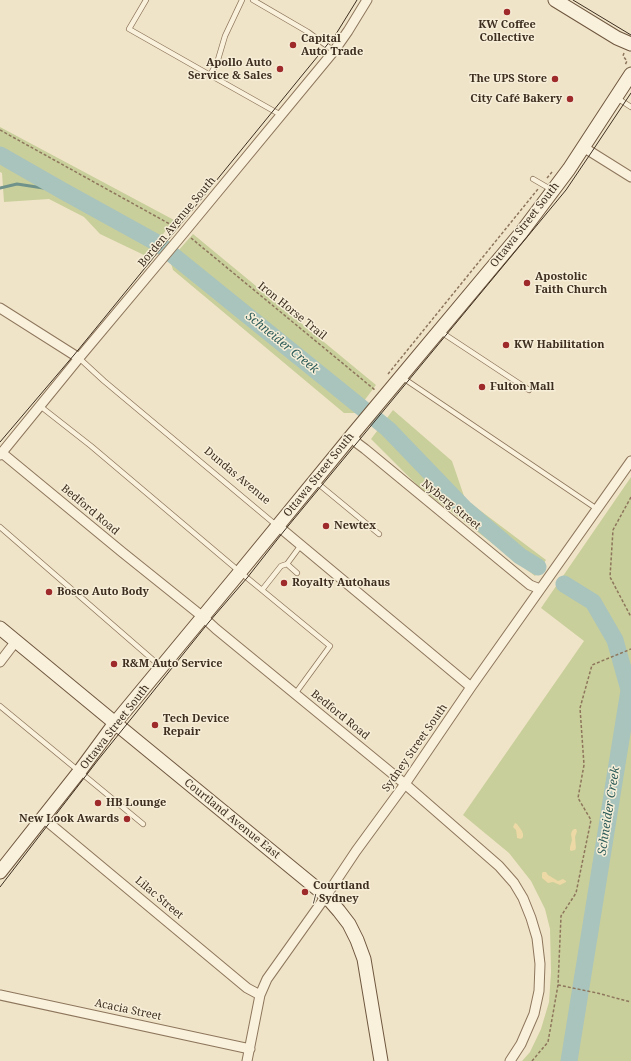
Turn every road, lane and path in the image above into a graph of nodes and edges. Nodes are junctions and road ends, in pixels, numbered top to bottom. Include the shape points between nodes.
1 (146, 0) edge
2 (242, 0) edge
3 (252, 0) edge
4 (367, 0) edge
5 (554, 0) edge
6 (627, 48) edge
7 (334, 51) junction
8 (628, 70) edge
9 (210, 75) junction
10 (616, 97) junction
11 (631, 107) edge
12 (281, 115) junction
13 (0, 130) edge
14 (583, 148) junction
15 (631, 177) edge
16 (533, 179) dead end
17 (554, 190) junction
18 (534, 196) dead end
19 (175, 227) dead end
20 (189, 236) dead end
21 (0, 308) edge
22 (439, 331) junction
23 (79, 358) junction
24 (401, 377) junction
25 (385, 378) dead end
26 (378, 387) dead end
27 (529, 390) dead end
28 (376, 396) junction
29 (40, 406) junction
30 (353, 434) junction
31 (1, 453) edge
32 (631, 461) edge
33 (315, 481) junction
34 (631, 496) edge
35 (597, 509) junction
36 (278, 526) junction
37 (0, 527) edge
38 (380, 534) dead end
39 (302, 545) junction
40 (287, 564) junction
41 (240, 572) junction
42 (297, 572) dead end
43 (540, 589) junction
44 (262, 590) junction
45 (203, 617) junction
46 (631, 617) edge
47 (0, 628) edge
48 (16, 641) junction
49 (631, 649) edge
50 (0, 662) edge
51 (161, 667) junction
52 (471, 687) junction
53 (295, 694) junction
54 (0, 706) edge
55 (115, 723) junction
56 (79, 772) junction
57 (405, 784) junction
58 (43, 818) junction
59 (143, 824) dead end
60 (0, 872) edge
61 (326, 896) junction
62 (558, 985) junction
63 (0, 995) edge
64 (260, 995) junction
65 (631, 1002) edge
66 (250, 1049) junction
67 (247, 1061) edge
68 (381, 1061) edge
69 (510, 1061) edge
70 (532, 1061) edge

1 - 9 lane via 129,29
2 - 9 lane
3 - 7 lane via 308,32
4 - 7 street, Borden Avenue South
5 - 6 main road via 617,38
6 - 8 path via 623,56 627,61
7 - 12 street, Borden Avenue South
8 - 10 main road, Ottawa Street South
9 - 12 lane
10 - 11 lane
10 - 14 main road, Ottawa Street South
12 - 23 street, Borden Avenue South
13 - 19 path
14 - 15 street
14 - 17 main road, Ottawa Street South
16 - 17 lane
17 - 22 main road, Ottawa Street South
18 - 25 path
20 - 28 path, Iron Horse Trail
21 - 23 street, Dundas Avenue
22 - 24 main road, Ottawa Street South
22 - 27 lane
23 - 29 street, Borden Avenue South
23 - 36 lane, Dundas Avenue
24 - 28 main road, Ottawa Street South
24 - 35 lane
26 - 28 path
28 - 30 main road, Ottawa Street South
29 - 31 street, Borden Avenue South
29 - 41 lane
30 - 33 main road, Ottawa Street South
30 - 43 street, Nyberg Street via 357,443 530,585
31 - 45 street, Bedford Road
32 - 35 street, Sydney Street South
33 - 36 main road, Ottawa Street South
33 - 38 lane
34 - 46 path via 613,530 610,577
35 - 43 street, Sydney Street South
36 - 39 street, Dundas Avenue
36 - 41 main road, Ottawa Street South
37 - 51 lane
39 - 40 lane
39 - 52 street, Dundas Avenue
40 - 42 lane
40 - 44 lane via 281,566
41 - 44 lane
41 - 45 main road, Ottawa Street South
43 - 52 street, Sydney Street South
44 - 53 lane via 330,646
45 - 51 main road, Ottawa Street South
45 - 53 street, Bedford Road
47 - 48 main road, Courtland Avenue East
48 - 50 street
48 - 55 main road, Courtland Avenue East
49 - 62 path via 592,665 580,708 584,765 578,798 591,820 576,893 561,916
51 - 55 main road, Ottawa Street South
52 - 57 street, Sydney Street South
53 - 57 street, Bedford Road
54 - 56 lane
55 - 56 main road, Ottawa Street South
55 - 61 main road, Courtland Avenue East
56 - 58 main road, Ottawa Street South
56 - 59 lane
57 - 61 street, Sydney Street South
57 - 69 street, Bedford Road via 499,866 523,898 531,918 537,938 540,964 539,991 534,1014 521,1044
58 - 60 main road, Ottawa Street South
58 - 64 street, Lilac Street via 247,988
61 - 64 street, Sydney Street South via 267,979
61 - 68 main road, Courtland Avenue East via 349,924 358,940 364,959
62 - 65 path via 597,992
62 - 70 path via 548,1042
63 - 66 street, Acacia Street
64 - 66 street, Sydney Street South
66 - 67 street, Sydney Street South

